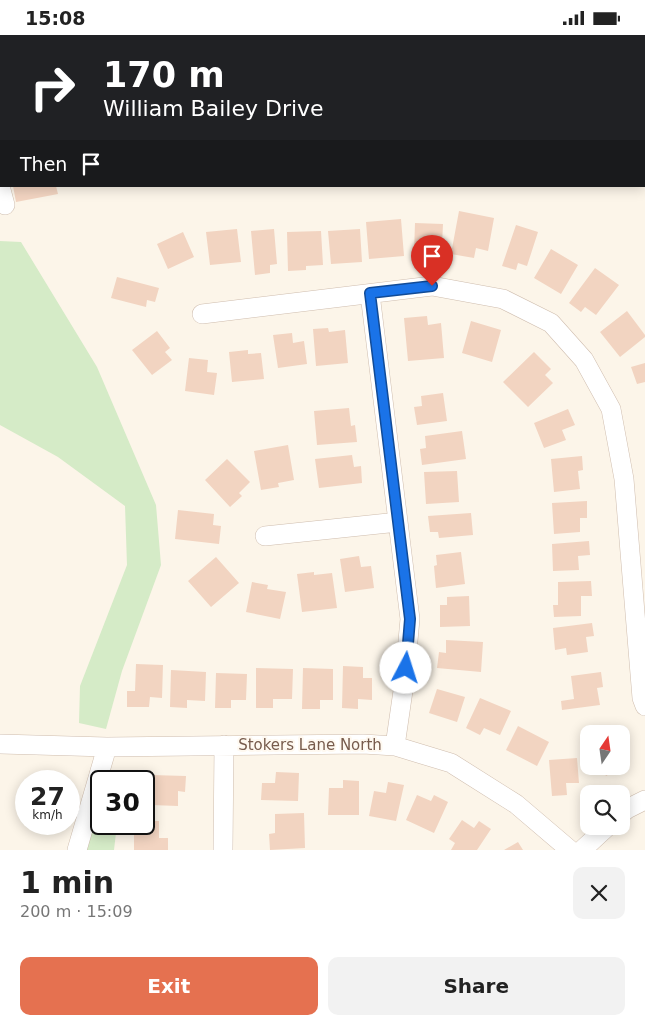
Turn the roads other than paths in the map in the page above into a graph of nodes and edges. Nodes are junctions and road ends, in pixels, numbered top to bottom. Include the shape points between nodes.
1 (0, 187) edge
2 (5, 205) dead end
3 (370, 293) junction
4 (202, 314) dead end
5 (398, 522) junction
6 (265, 536) dead end
7 (645, 707) edge
8 (0, 744) edge
9 (224, 745) junction
10 (395, 746) junction
11 (108, 747) junction
12 (645, 800) edge
13 (630, 808) edge
14 (598, 835) edge
15 (77, 850) edge
16 (223, 850) edge
17 (570, 850) edge
18 (582, 850) edge

1 - 2 street
3 - 4 street
3 - 5 street
3 - 7 street via 432,286 503,299 550,323 584,360 611,409 624,479
5 - 6 street
5 - 10 street via 410,619
8 - 11 street, Stokers Lane North
9 - 10 street, Stokers Lane North
9 - 11 street, Stokers Lane North
9 - 16 street
10 - 17 street, Stokers Lane North via 451,763 516,804
11 - 15 street
12 - 13 street
14 - 18 street

